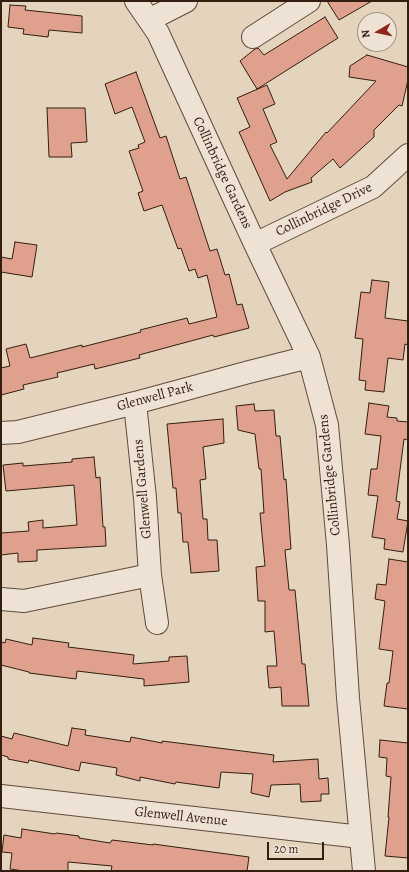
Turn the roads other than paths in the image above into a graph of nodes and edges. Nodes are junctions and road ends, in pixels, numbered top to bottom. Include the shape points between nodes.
1 (136, 1) edge
2 (186, 1) edge
3 (309, 1) edge
4 (149, 20) junction
5 (253, 37) dead end
6 (408, 155) edge
7 (255, 244) junction
8 (309, 357) junction
9 (135, 403) junction
10 (1, 433) edge
11 (150, 576) junction
12 (1, 599) edge
13 (157, 624) dead end
14 (1, 796) edge
15 (361, 837) junction
16 (364, 871) edge

1 - 4 street, Collinbridge Gardens
2 - 4 street
3 - 5 street
4 - 7 street, Collinbridge Gardens via 158,32
6 - 7 street, Collinbridge Drive via 373,187
7 - 8 street, Collinbridge Gardens
8 - 9 street, Glenwell Park
8 - 15 street, Collinbridge Gardens via 327,424
9 - 10 street, Glenwell Park via 18,432
9 - 11 street, Glenwell Gardens
11 - 12 street via 24,601
11 - 13 street, Glenwell Gardens
14 - 15 street, Glenwell Avenue
15 - 16 street, Collinbridge Gardens

